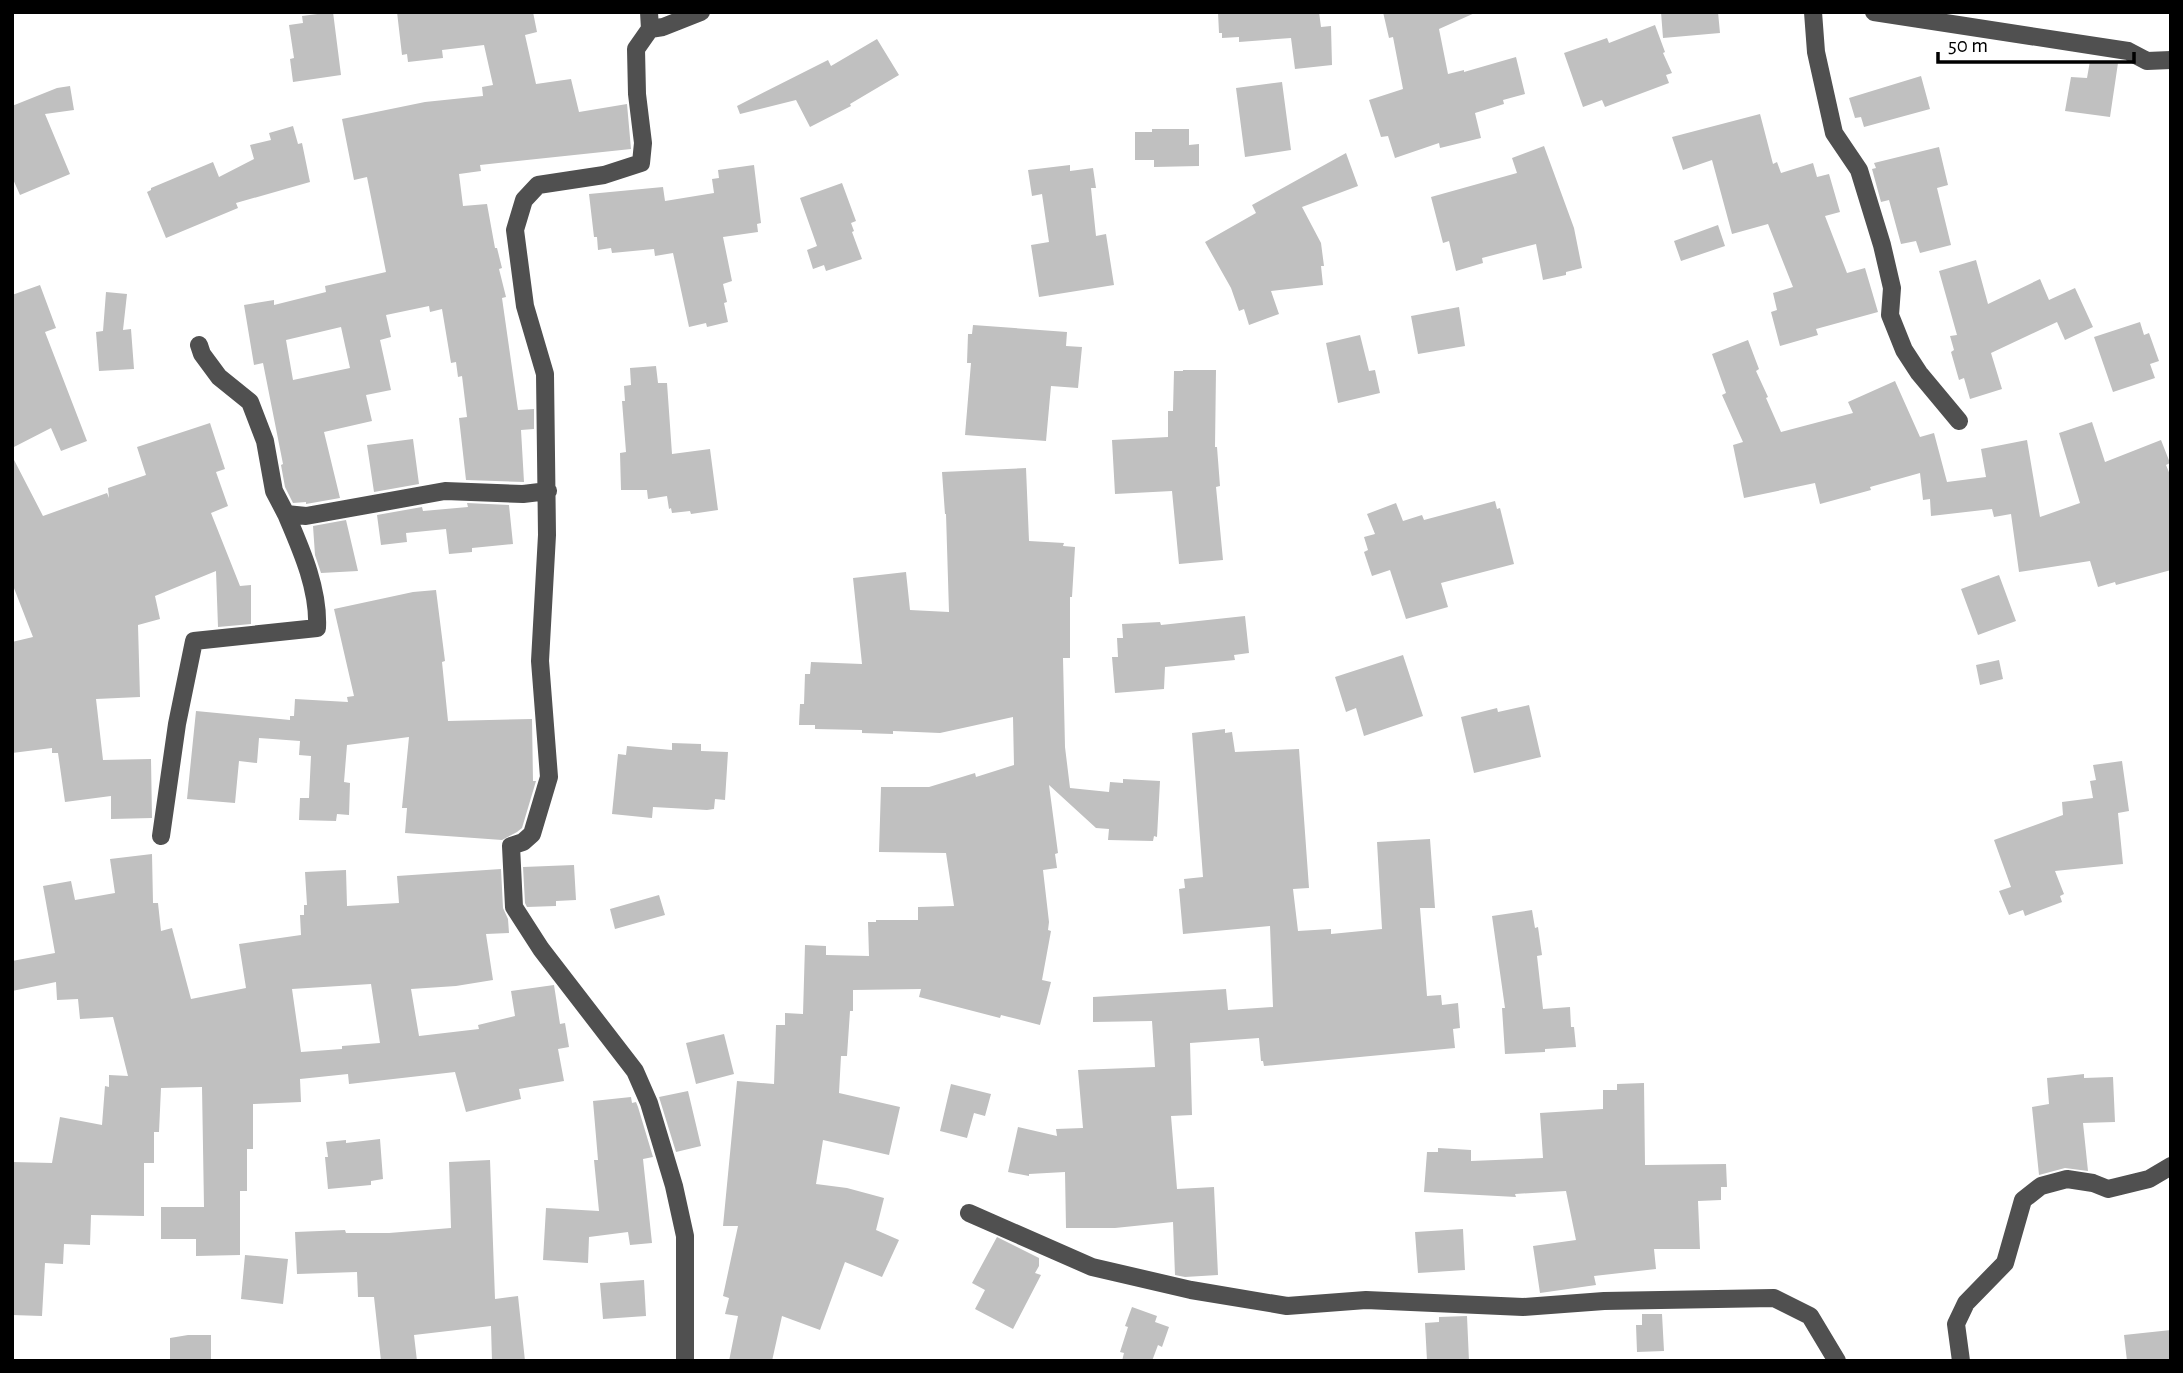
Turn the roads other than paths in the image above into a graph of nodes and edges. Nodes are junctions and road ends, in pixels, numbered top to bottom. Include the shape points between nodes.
1 (701, 12) edge
2 (1813, 12) edge
3 (1874, 12) edge
4 (649, 21) edge
5 (2171, 60) edge
6 (199, 345) dead end
7 (1959, 421) dead end
8 (548, 491) junction
9 (286, 514) junction
10 (161, 836) dead end
11 (2171, 1166) edge
12 (969, 1213) dead end
13 (685, 1361) edge
14 (1837, 1361) edge
15 (1961, 1361) edge

1 - 4 street via 663,27
2 - 7 street via 1816,52 1834,133 1859,170 1882,245 1892,288 1890,315 1904,350
3 - 5 street via 2127,51 2147,61
4 - 8 street via 636,48 641,163 604,175 538,186 524,201 516,230 525,306 545,374
6 - 9 street via 219,377 250,402 265,441 274,491
8 - 9 street via 445,491 306,516
8 - 13 street via 540,661 549,777 532,834 511,846 514,907 541,950 635,1071 649,1103 685,1236
9 - 10 street via 303,553 318,611 317,628 194,640
11 - 15 street via 2149,1179 2108,1189 2067,1179 2041,1186 2023,1200 2006,1263 1966,1303 1956,1324
12 - 14 street via 1092,1267 1287,1307 1366,1300 1523,1307 1774,1298 1810,1316

